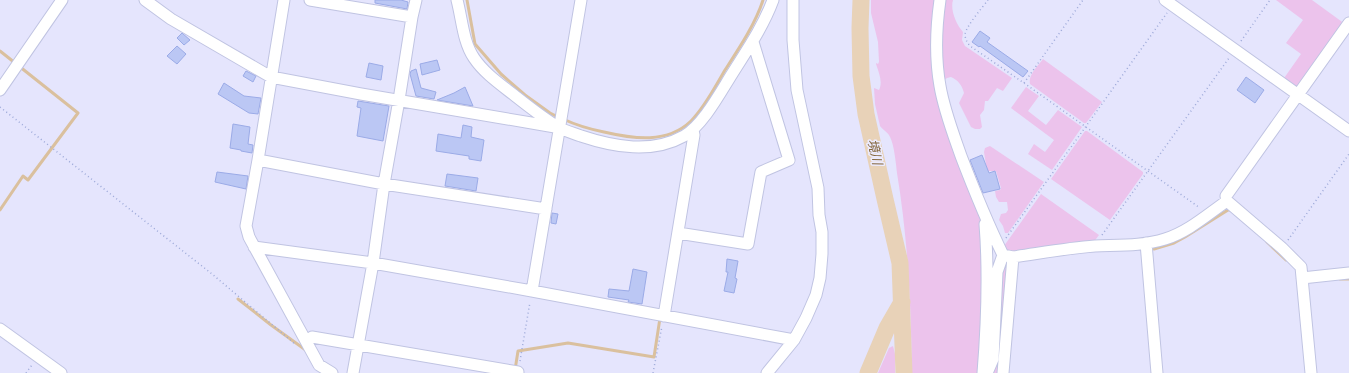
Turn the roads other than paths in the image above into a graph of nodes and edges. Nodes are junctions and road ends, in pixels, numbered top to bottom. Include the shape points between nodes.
1 (62, 0) edge
2 (144, 0) edge
3 (284, 0) edge
4 (310, 0) edge
5 (416, 0) edge
6 (457, 0) edge
7 (581, 0) edge
8 (773, 0) edge
9 (793, 0) edge
10 (940, 0) edge
11 (1171, 2) edge
12 (412, 17) junction
13 (1349, 23) edge
14 (753, 42) junction
15 (271, 77) junction
16 (0, 90) edge
17 (1298, 95) junction
18 (399, 100) junction
19 (559, 127) junction
20 (693, 130) junction
21 (1349, 132) edge
22 (258, 160) junction
23 (384, 184) junction
24 (1227, 201) junction
25 (546, 210) junction
26 (985, 218) junction
27 (678, 232) junction
28 (1146, 243) junction
29 (254, 247) junction
30 (1005, 253) junction
31 (373, 263) junction
32 (1349, 273) edge
33 (1302, 278) junction
34 (532, 291) junction
35 (664, 316) junction
36 (0, 329) edge
37 (312, 337) dead end
38 (794, 340) junction
39 (358, 344) junction
40 (518, 372) edge
41 (61, 373) edge
42 (332, 373) edge
43 (353, 373) edge
44 (767, 373) edge
45 (983, 373) edge
46 (987, 373) edge
47 (1003, 373) edge
48 (1157, 373) edge
49 (1311, 373) edge

1 - 16 street
2 - 15 street via 171,19
3 - 15 street
4 - 12 street
5 - 12 street
6 - 19 street via 468,47 474,59 495,80
7 - 19 street
8 - 14 street
9 - 38 street via 797,90 818,188 822,232 820,278 816,295
10 - 26 street via 937,42 940,84 949,122
11 - 17 street
12 - 18 street
13 - 17 street
14 - 20 street
14 - 27 street via 789,160 761,172 748,244
15 - 18 street
15 - 22 street
17 - 21 street
17 - 24 street via 1226,196
18 - 19 street
18 - 23 street
19 - 20 street via 596,141 633,147 670,142
19 - 25 street
20 - 27 street
22 - 23 street
22 - 29 street via 246,226
23 - 25 street
23 - 31 street
24 - 28 street via 1173,236
24 - 33 street via 1301,267
25 - 34 street
26 - 30 street
26 - 45 street via 987,318
27 - 35 street
28 - 30 street
28 - 48 street
29 - 31 street
29 - 42 street via 320,365
30 - 46 street via 997,272 993,359
30 - 47 street
31 - 34 street
31 - 39 street
32 - 33 street
33 - 49 street
34 - 35 street
35 - 38 street
36 - 41 street
37 - 39 street
38 - 44 street
39 - 40 street
39 - 43 street

